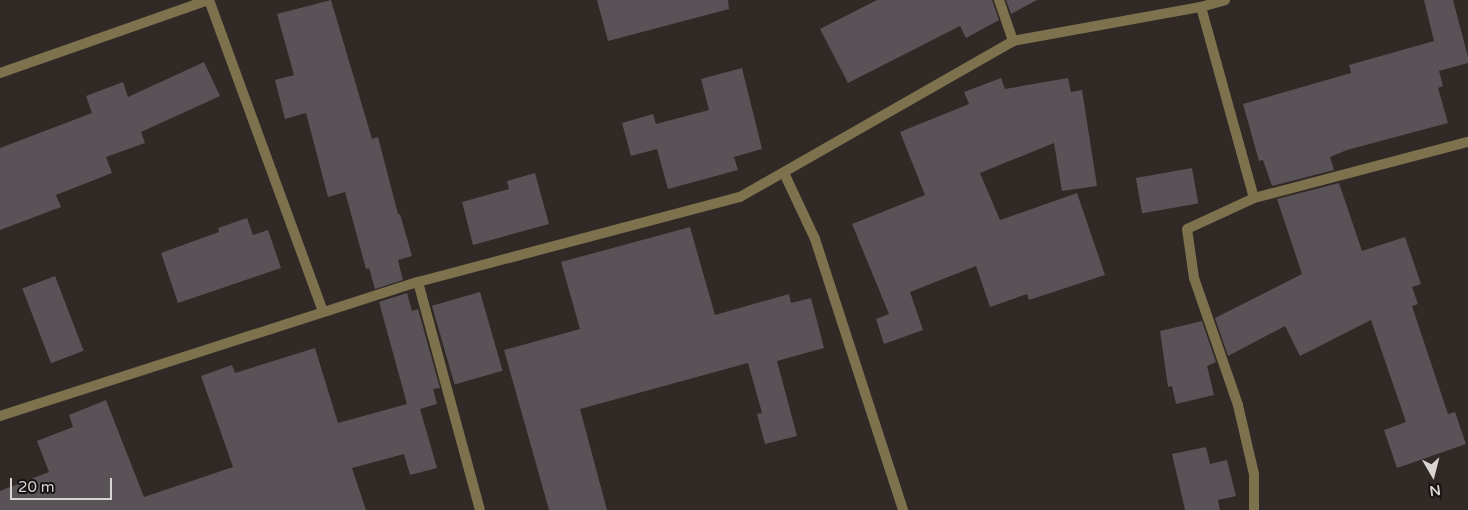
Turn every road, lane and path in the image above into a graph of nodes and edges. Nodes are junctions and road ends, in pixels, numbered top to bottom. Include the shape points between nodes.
1 (209, 0) edge
2 (999, 0) edge
3 (1225, 0) edge
4 (1201, 7) junction
5 (1013, 41) junction
6 (0, 73) edge
7 (1468, 142) edge
8 (784, 173) junction
9 (1254, 198) junction
10 (418, 282) junction
11 (323, 312) junction
12 (0, 416) edge
13 (480, 510) edge
14 (903, 510) edge
15 (1254, 510) edge

1 - 6 street
1 - 11 street
2 - 5 street
3 - 4 street
4 - 5 street
4 - 9 street
5 - 8 street
7 - 9 street
8 - 10 street via 740,197
8 - 14 street via 815,239
9 - 15 street via 1187,229 1194,278 1238,405 1254,474
10 - 11 street
10 - 13 street
11 - 12 street

